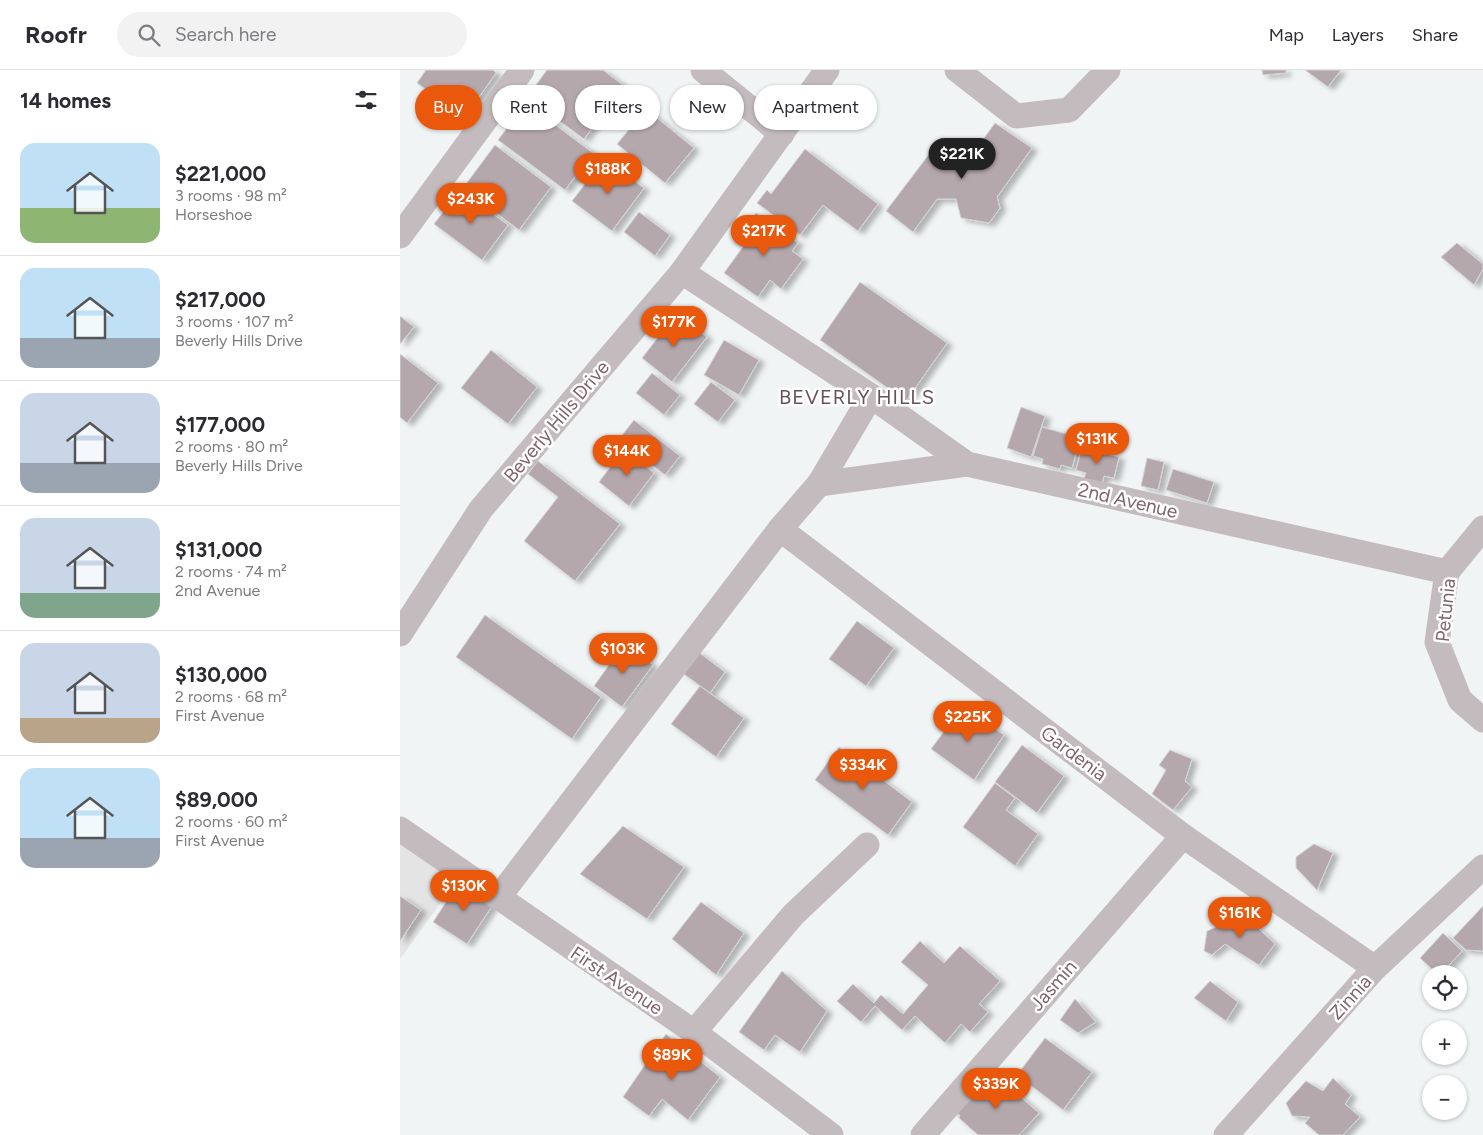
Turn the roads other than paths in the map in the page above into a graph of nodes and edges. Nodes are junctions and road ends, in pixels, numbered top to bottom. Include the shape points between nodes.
1 (522, 70) edge
2 (703, 70) edge
3 (827, 70) edge
4 (957, 70) edge
5 (1108, 70) edge
6 (782, 134) junction
7 (400, 236) edge
8 (682, 272) junction
9 (871, 396) junction
10 (966, 464) junction
11 (819, 484) junction
12 (1483, 528) edge
13 (780, 529) junction
14 (1447, 572) junction
15 (400, 634) edge
16 (1483, 720) edge
17 (400, 829) edge
18 (1183, 836) junction
19 (867, 845) dead end
20 (1483, 867) edge
21 (498, 898) junction
22 (1375, 968) junction
23 (694, 1032) junction
24 (831, 1135) edge
25 (923, 1135) edge
26 (1226, 1135) edge

1 - 7 street
2 - 6 street
3 - 6 street, Beverly Hills Drive
4 - 5 street via 1016,116 1068,110
6 - 8 street, Beverly Hills Drive
8 - 9 street, 2nd Avenue
8 - 15 street, Beverly Hills Drive via 481,509
9 - 10 street, 2nd Avenue
9 - 11 street
10 - 11 street
10 - 14 street, 2nd Avenue
11 - 13 street
12 - 14 street, Petunia
13 - 18 street, Gardenia
13 - 21 street
14 - 16 street, Petunia via 1437,642 1460,700
17 - 21 street, First Avenue
18 - 22 street, Gardenia
18 - 25 street, Jasmin
19 - 23 street via 793,915
20 - 22 street, Zinnia
21 - 23 street, First Avenue
22 - 26 street, Zinnia
23 - 24 street, First Avenue

